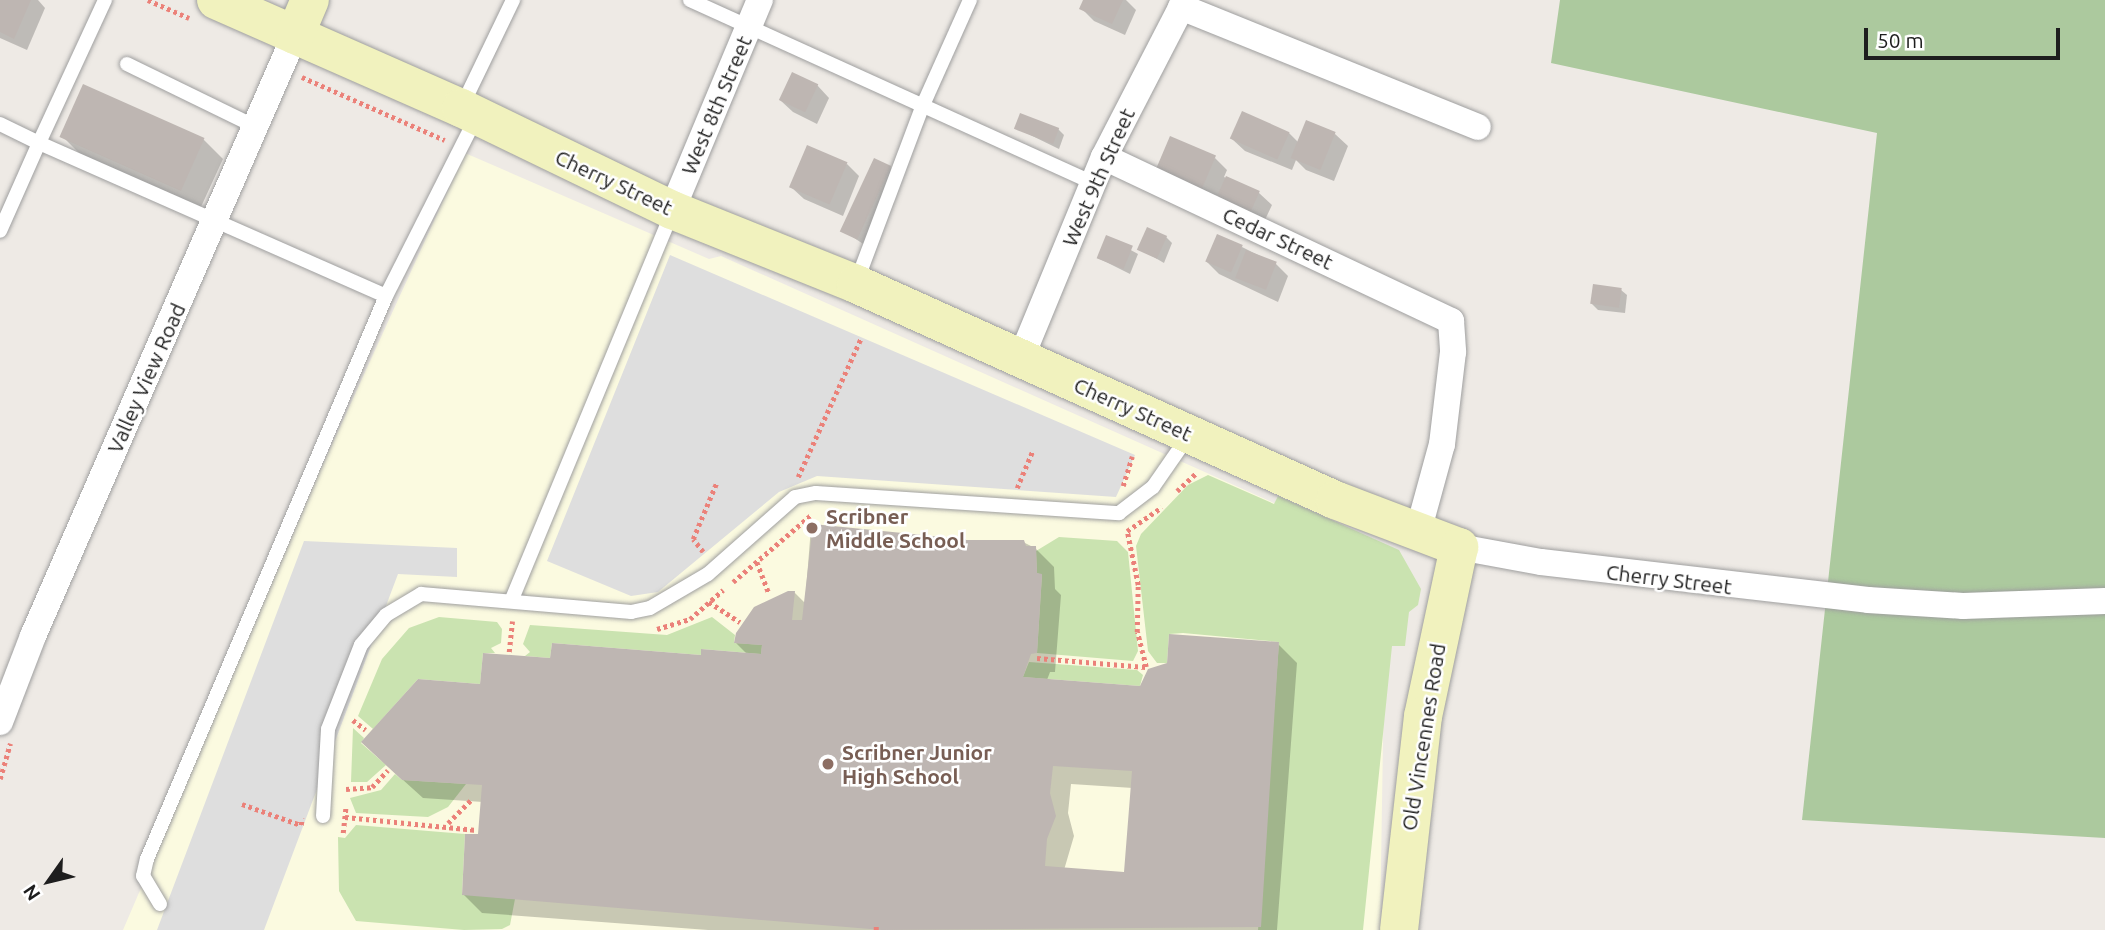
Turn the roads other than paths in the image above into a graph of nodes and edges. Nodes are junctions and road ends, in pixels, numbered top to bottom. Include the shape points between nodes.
1 (105, 0) edge
2 (216, 0) edge
3 (310, 0) edge
4 (513, 0) edge
5 (690, 0) edge
6 (760, 0) edge
7 (970, 0) edge
8 (1183, 4) edge
9 (749, 26) junction
10 (295, 34) junction
11 (127, 64) dead end
12 (923, 105) junction
13 (469, 112) junction
14 (0, 124) edge
15 (256, 127) junction
16 (1478, 127) dead end
17 (39, 143) junction
18 (1104, 157) junction
19 (1092, 183) junction
20 (672, 210) junction
21 (215, 223) junction
22 (0, 231) edge
23 (856, 284) junction
24 (386, 296) junction
25 (1021, 358) junction
26 (1190, 434) junction
27 (1418, 532) junction
28 (1459, 547) junction
29 (512, 599) junction
30 (2105, 601) edge
31 (0, 722) edge
32 (323, 816) dead end
33 (160, 904) dead end
34 (1399, 930) edge

1 - 17 lane
2 - 10 street, Cherry Street
3 - 10 street
4 - 13 lane
5 - 9 lane
6 - 9 street, West 8th Street
7 - 12 lane
8 - 16 street
8 - 18 street, West 9th Street
9 - 12 lane
9 - 20 street, West 8th Street
10 - 13 street, Cherry Street
10 - 15 street, Valley View Road
11 - 15 lane
12 - 19 lane
12 - 23 lane
13 - 20 street, Cherry Street
13 - 24 lane
14 - 17 lane
15 - 21 street, Valley View Road
17 - 21 lane
17 - 22 lane
18 - 19 street, West 9th Street
18 - 27 street, Cedar Street via 1451,321 1453,352 1442,444
19 - 25 street, West 9th Street
20 - 23 street, Cherry Street
20 - 29 lane
21 - 24 lane
21 - 31 street, Valley View Road via 33,636
23 - 25 street, Cherry Street
24 - 33 lane via 147,859 143,876
25 - 26 street, Cherry Street
26 - 27 street, Cherry Street
26 - 29 lane via 1153,487 1124,511 1104,515 861,495 802,496 787,503 716,567 666,600 631,612
27 - 28 street, Cherry Street
28 - 30 street, Cherry Street via 1541,562 1841,598 1963,606
28 - 34 street, Old Vincennes Road via 1423,716
29 - 32 lane via 421,594 386,615 361,645 328,729

